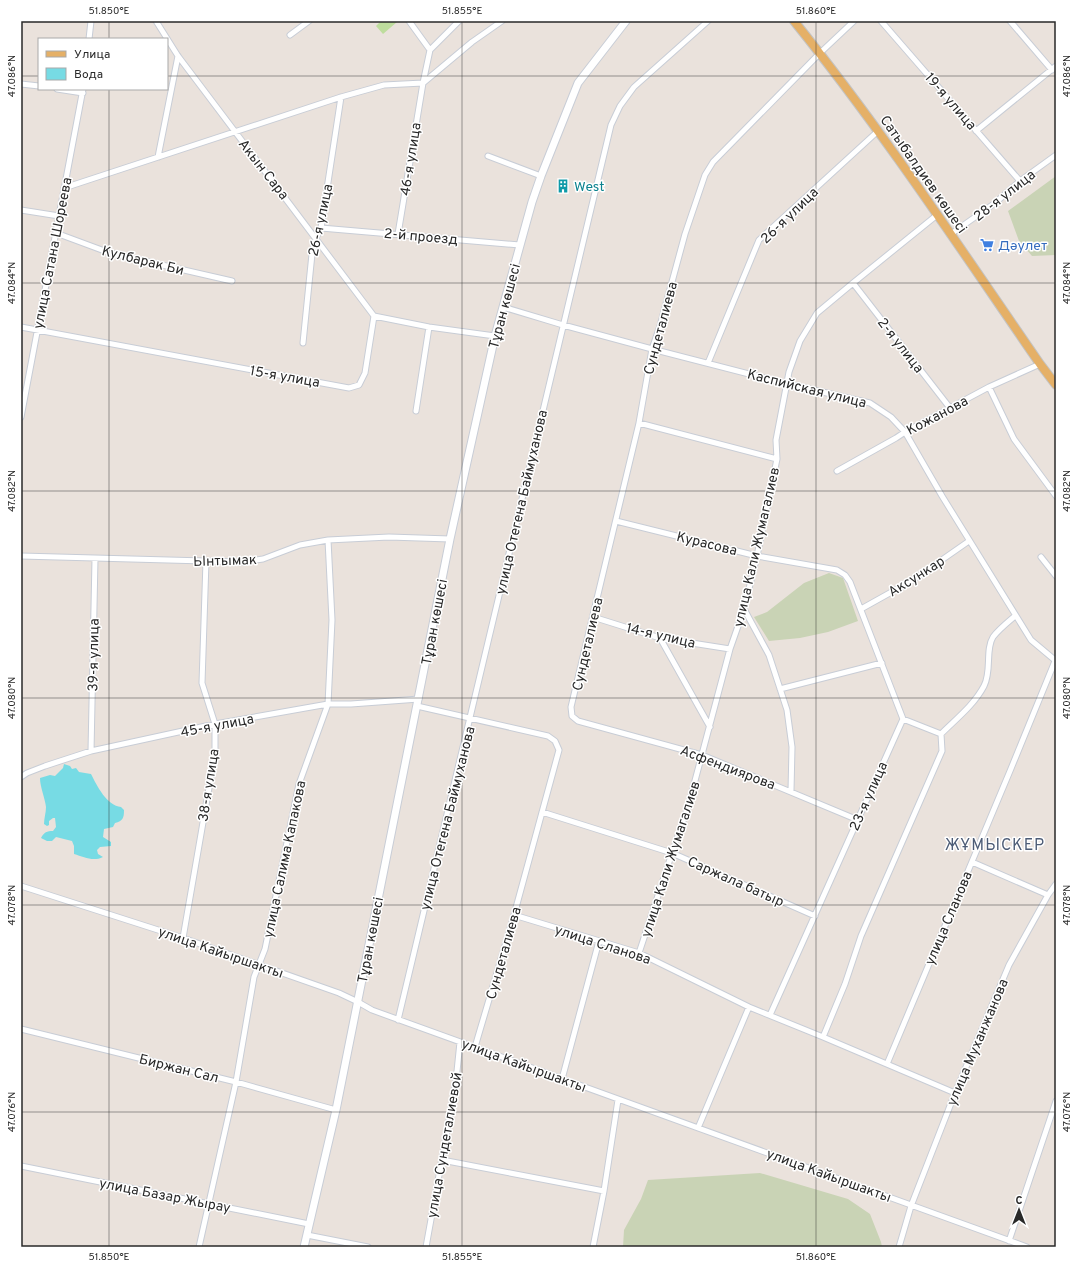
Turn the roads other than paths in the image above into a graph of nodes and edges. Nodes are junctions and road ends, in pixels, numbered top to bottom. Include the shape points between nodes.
1 (91, 21) edge
2 (157, 21) edge
3 (309, 21) edge
4 (409, 21) edge
5 (459, 21) edge
6 (502, 21) edge
7 (626, 21) edge
8 (708, 21) edge
9 (794, 21) edge
10 (854, 21) edge
11 (881, 21) edge
12 (1010, 21) edge
13 (290, 36) dead end
14 (89, 38) edge
15 (167, 38) edge
16 (168, 39) edge
17 (430, 50) junction
18 (820, 54) junction
19 (178, 56) junction
20 (1056, 66) edge
21 (1052, 70) junction
22 (423, 83) junction
23 (21, 84) edge
24 (38, 86) edge
25 (70, 90) edge
26 (83, 91) edge
27 (341, 97) junction
28 (878, 131) junction
29 (976, 131) junction
30 (235, 132) junction
31 (1056, 155) edge
32 (488, 156) dead end
33 (158, 157) junction
34 (541, 176) junction
35 (1020, 181) junction
36 (64, 188) junction
37 (21, 210) edge
38 (937, 215) junction
39 (59, 216) junction
40 (321, 228) junction
41 (56, 233) junction
42 (398, 234) junction
43 (951, 234) junction
44 (316, 238) junction
45 (520, 245) junction
46 (232, 281) dead end
47 (853, 283) junction
48 (503, 307) junction
49 (374, 316) junction
50 (563, 325) junction
51 (21, 327) edge
52 (429, 327) junction
53 (38, 330) junction
54 (495, 336) junction
55 (303, 343) dead end
56 (652, 349) junction
57 (708, 363) junction
58 (1040, 364) junction
59 (788, 384) junction
60 (1056, 384) edge
61 (989, 387) junction
62 (950, 408) junction
63 (416, 411) dead end
64 (21, 417) edge
65 (639, 423) junction
66 (905, 432) junction
67 (777, 459) junction
68 (837, 471) dead end
69 (1056, 496) edge
70 (616, 521) junction
71 (450, 539) junction
72 (328, 540) junction
73 (969, 541) junction
74 (21, 556) edge
75 (757, 556) junction
76 (1040, 557) dead end
77 (95, 559) junction
78 (206, 561) junction
79 (1056, 576) edge
80 (744, 609) junction
81 (861, 609) junction
82 (1016, 616) junction
83 (593, 617) junction
84 (660, 638) junction
85 (730, 649) junction
86 (1055, 661) edge
87 (882, 663) junction
88 (780, 690) junction
89 (418, 702) junction
90 (328, 704) junction
91 (572, 716) joint
92 (471, 718) junction
93 (903, 719) junction
94 (215, 724) junction
95 (710, 727) junction
96 (941, 734) junction
97 (91, 751) junction
98 (702, 754) junction
99 (21, 777) edge
100 (790, 791) junction
101 (542, 812) junction
102 (858, 820) junction
103 (672, 853) junction
104 (972, 862) junction
105 (1056, 884) edge
106 (21, 886) edge
107 (1048, 895) junction
108 (514, 915) junction
109 (814, 916) junction
110 (183, 938) junction
111 (599, 941) junction
112 (639, 953) junction
113 (259, 965) junction
114 (358, 1002) junction
115 (749, 1007) junction
116 (770, 1015) junction
117 (398, 1020) junction
118 (21, 1029) edge
119 (823, 1037) junction
120 (460, 1042) junction
121 (475, 1047) junction
122 (887, 1064) junction
123 (562, 1080) junction
124 (236, 1082) junction
125 (955, 1093) junction
126 (618, 1100) junction
127 (1056, 1101) edge
128 (336, 1110) junction
129 (698, 1128) junction
130 (442, 1160) junction
131 (21, 1166) edge
132 (604, 1191) junction
133 (209, 1204) junction
134 (912, 1206) junction
135 (309, 1224) junction
136 (307, 1235) junction
137 (1009, 1241) junction
138 (199, 1247) edge
139 (304, 1247) edge
140 (368, 1247) edge
141 (426, 1247) edge
142 (593, 1247) edge
143 (899, 1247) edge
144 (1027, 1247) edge

1 - 14 street
2 - 15 street, Акын Сара
3 - 13 street
4 - 17 street
5 - 17 street
6 - 22 street via 472,42
7 - 34 street, Тұран көшесі via 578,83
8 - 50 street, улица Отегена Баймуханова via 634,87 620,106 611,125
9 - 18 main road, Сатыбалдиев көшесі
10 - 18 street, Сундеталиева
11 - 29 street, 19-я улица
12 - 21 street
16 - 19 street, Акын Сара
17 - 22 street, 46-я улица
18 - 28 main road, Сатыбалдиев көшесі
18 - 56 street, Сундеталиева via 713,162 705,174
19 - 30 street, Акын Сара
19 - 33 street
20 - 21 street
21 - 29 street
22 - 27 street via 384,85
22 - 42 street, 46-я улица
23 - 24 street
25 - 26 street
26 - 36 street, улица Сатана Шореева
27 - 30 street
27 - 40 street, 26-я улица
28 - 38 main road, Сатыбалдиев көшесі
28 - 57 street, 26-я улица via 759,240
29 - 35 street, 19-я улица
30 - 33 street
30 - 44 street, Акын Сара
31 - 35 street, 28-я улица
32 - 34 street
33 - 36 street
34 - 45 street, Тұран көшесі
35 - 43 street, 28-я улица via 995,203
36 - 39 street, улица Сатана Шореева
37 - 39 street
38 - 43 main road, Сатыбалдиев көшесі
38 - 47 street, улица Кали Жумагалиев
39 - 41 street, улица Сатана Шореева
40 - 42 street, 2-й проезд
40 - 44 street, 26-я улица
41 - 46 street, Кулбарак Би via 110,253
41 - 53 street, улица Сатана Шореева
42 - 45 street, 2-й проезд
43 - 58 main road, Сатыбалдиев көшесі
44 - 49 street, Акын Сара
44 - 55 street, 26-я улица via 312,254
45 - 48 street, Тұран көшесі
47 - 59 street, улица Кали Жумагалиев via 818,314 800,341 789,372
47 - 62 street, 2-я улица
48 - 50 street, Каспийская улица
48 - 54 street, Тұран көшесі
49 - 52 street
49 - 53 street, 15-я улица via 365,373 359,385 349,388
50 - 56 street, Каспийская улица
50 - 92 street, улица Отегена Баймуханова
51 - 53 street, 15-я улица
52 - 54 street
52 - 63 street
53 - 64 street, улица Сатана Шореева
54 - 71 street, Тұран көшесі
56 - 57 street, Каспийская улица
56 - 65 street, Сундеталиева
57 - 59 street, Каспийская улица
58 - 60 main road, Сатыбалдиев көшесі
58 - 61 street, Кожанова
59 - 66 street, Каспийская улица via 870,403 891,417
59 - 67 street, улица Кали Жумагалиев via 776,440
61 - 62 street, Кожанова
61 - 69 street via 1014,439
62 - 66 street, Кожанова
65 - 67 street
65 - 70 street, Сундеталиева
66 - 68 street, Кожанова
66 - 73 street, Каспийская улица
67 - 75 street, улица Кали Жумагалиев
70 - 75 street, Курасова
70 - 83 street, Сундеталиева
71 - 72 street, Ынтымак via 389,537
71 - 89 street, Тұран көшесі
72 - 78 street, Ынтымак via 300,545 263,559 242,562
72 - 90 street, улица Салима Капакова via 332,620
73 - 81 street, Аксункар via 913,580
73 - 82 street, Каспийская улица
74 - 77 street, Ынтымак
75 - 80 street, улица Кали Жумагалиев
75 - 81 street, Курасова via 837,570 850,582
76 - 79 street
77 - 78 street, Ынтымак
77 - 97 street, 39-я улица
78 - 94 street, 38-я улица via 202,683
80 - 85 street, улица Кали Жумагалиев
80 - 88 street via 769,655
81 - 87 street
82 - 86 street, Каспийская улица via 1031,640
82 - 96 street via 992,638 985,685 967,709
83 - 84 street, 14-я улица
83 - 91 street, Сундеталиева via 571,707
84 - 85 street, 14-я улица
84 - 95 street
85 - 95 street, улица Кали Жумагалиев
86 - 104 street, улица Сланова
87 - 88 street
87 - 93 street
88 - 100 street via 787,710 792,747
89 - 90 street, 45-я улица
89 - 92 street, Сундеталиева
89 - 114 street, Тұран көшесі
90 - 94 street, 45-я улица
90 - 113 street, улица Салима Капакова via 300,784 265,949
91 - 98 street, Асфендиярова via 578,721
92 - 101 street, Сундеталиева via 548,736 555,741 559,750
92 - 117 street, улица Отегена Баймуханова
93 - 96 street
93 - 102 street, 23-я улица
94 - 97 street, 45-я улица
94 - 110 street, 38-я улица via 215,753
95 - 98 street, улица Кали Жумагалиев
96 - 119 street via 942,751 861,936
97 - 99 street, 45-я улица via 44,766
98 - 100 street, Асфендиярова
98 - 103 street, улица Кали Жумагалиев via 688,808
100 - 102 street, Асфендиярова
101 - 103 street, Саржала батыр
101 - 108 street, Сундеталиева
102 - 109 street, 23-я улица
103 - 109 street, Саржала батыр
103 - 112 street, улица Кали Жумагалиев
104 - 107 street
104 - 122 street, улица Сланова
105 - 107 street, улица Муханжанова
106 - 110 street, улица Кайыршакты
107 - 125 street, улица Муханжанова via 1009,966
108 - 111 street, улица Сланова
108 - 121 street, Сундеталиева
109 - 116 street, 23-я улица
110 - 113 street, улица Кайыршакты
111 - 112 street, улица Сланова
111 - 123 street
112 - 115 street, улица Сланова
113 - 114 street, улица Кайыршакты
113 - 124 street, улица Салима Капакова via 254,977
114 - 117 street, улица Кайыршакты
114 - 128 street, Тұран көшесі
115 - 116 street, улица Сланова
115 - 129 street
116 - 119 street, улица Сланова
117 - 120 street, улица Кайыршакты
118 - 124 street, Биржан Сал
119 - 122 street, улица Сланова
120 - 121 street, улица Кайыршакты
120 - 130 street, улица Сундеталиевой
121 - 123 street, улица Кайыршакты
122 - 125 street, улица Сланова
123 - 126 street, улица Кайыршакты
124 - 128 street, Биржан Сал
124 - 133 street, улица Салима Капакова
125 - 134 street, улица Муханжанова
126 - 129 street, улица Кайыршакты
126 - 132 street
127 - 137 street
128 - 135 street, Тұран көшесі
129 - 134 street, улица Кайыршакты
130 - 132 street
130 - 141 street, улица Сундеталиевой
131 - 133 street, улица Базар Жырау
132 - 142 street
133 - 135 street, улица Базар Жырау
133 - 138 street, улица Салима Капакова
134 - 137 street, улица Кайыршакты
134 - 143 street, улица Муханжанова
135 - 136 street, Тұран көшесі
136 - 139 street, Тұран көшесі
136 - 140 street
137 - 144 street, улица Кайыршакты

